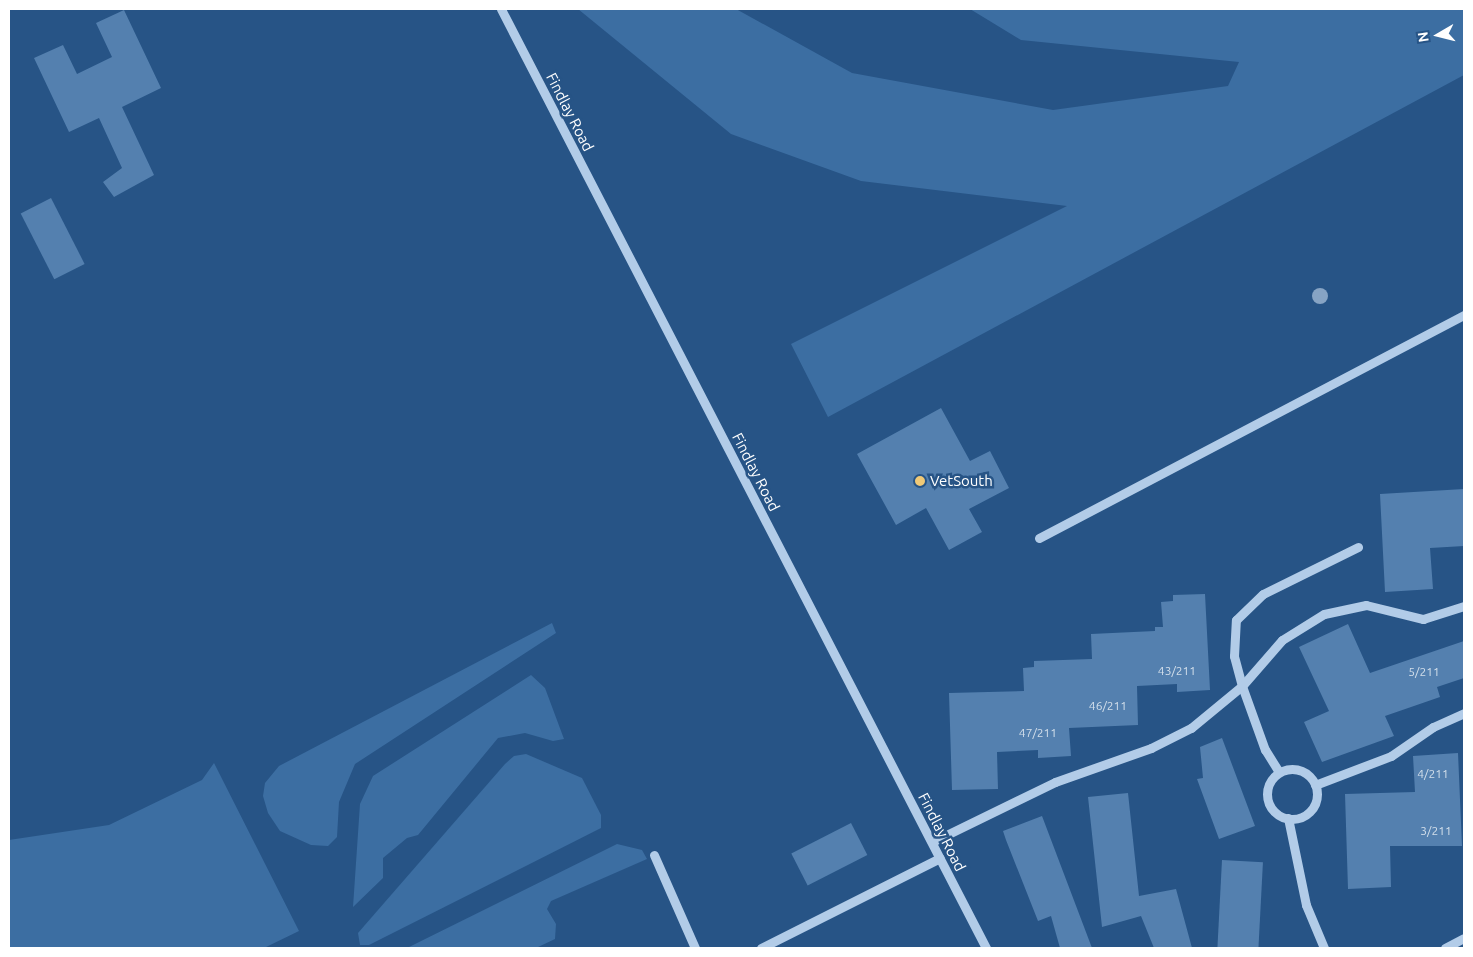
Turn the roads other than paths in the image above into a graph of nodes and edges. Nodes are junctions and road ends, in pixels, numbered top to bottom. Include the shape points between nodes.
1 (501, 9) edge
2 (1464, 315) edge
3 (1039, 538) dead end
4 (1358, 548) dead end
5 (1464, 606) edge
6 (1242, 686) junction
7 (1464, 713) edge
8 (1279, 772) junction
9 (1315, 785) junction
10 (1288, 818) junction
11 (932, 842) junction
12 (654, 855) dead end
13 (940, 858) junction
14 (1464, 938) edge
15 (695, 948) edge
16 (762, 948) edge
17 (986, 948) edge
18 (1324, 948) edge
19 (1445, 948) edge

1 - 11 street, Findlay Road
2 - 3 street
4 - 6 street via 1263,594 1247,606 1236,620 1233,640
5 - 6 street via 1423,619 1366,605 1324,614 1282,640
6 - 8 street via 1265,750
6 - 11 street via 1191,728 1151,748 1055,782
7 - 9 street via 1434,727 1391,756
8 - 9 street via 1296,769 1305,772
8 - 10 street via 1270,782 1268,801 1272,808
9 - 10 street via 1315,804 1308,813
10 - 18 street via 1306,905
11 - 13 street, Findlay Road
12 - 15 street
13 - 16 street
13 - 17 street, Findlay Road
14 - 19 street

